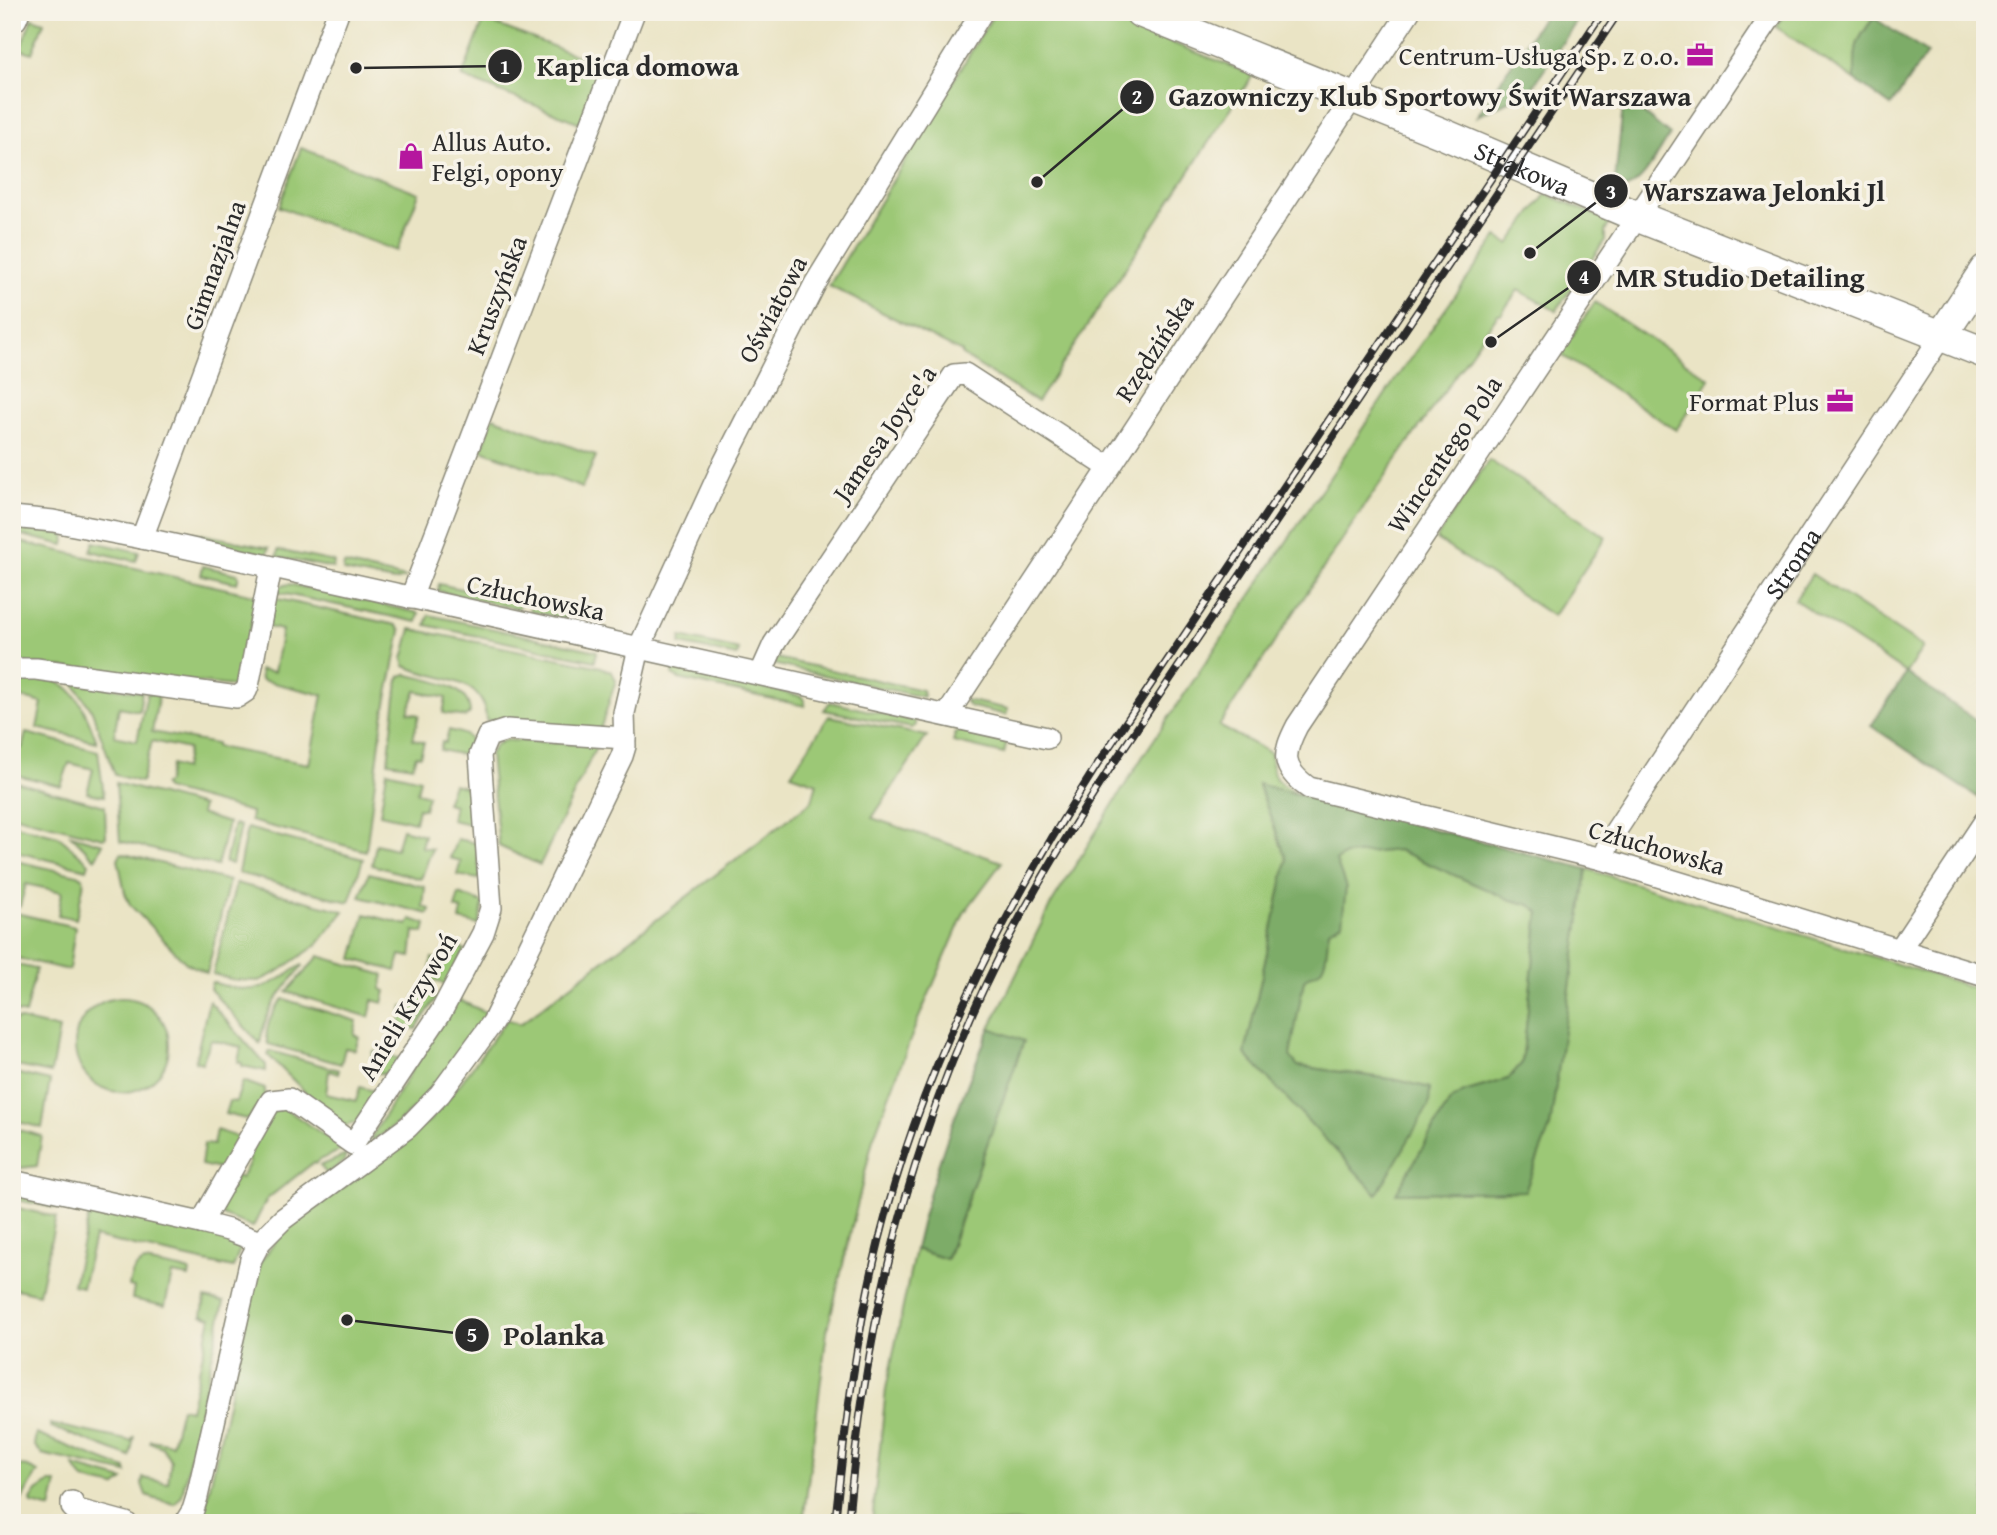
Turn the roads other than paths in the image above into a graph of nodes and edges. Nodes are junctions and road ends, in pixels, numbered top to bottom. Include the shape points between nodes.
1 (14, 12) edge
2 (338, 12) edge
3 (634, 12) edge
4 (982, 12) edge
5 (1140, 12) edge
6 (1409, 12) edge
7 (1774, 12) edge
8 (12, 18) edge
9 (1187, 21) edge
10 (1352, 99) junction
11 (1636, 216) junction
12 (1985, 270) edge
13 (1942, 335) junction
14 (1985, 353) edge
15 (1108, 467) junction
16 (12, 517) edge
17 (142, 538) junction
18 (271, 568) junction
19 (411, 598) junction
20 (639, 648) junction
21 (12, 669) edge
22 (761, 673) junction
23 (947, 715) junction
24 (625, 738) junction
25 (1047, 738) dead end
26 (1309, 788) joint
27 (1985, 821) edge
28 (1602, 859) junction
29 (1900, 949) junction
30 (1985, 976) edge
31 (359, 1151) junction
32 (12, 1181) edge
33 (201, 1223) junction
34 (260, 1242) junction
35 (72, 1502) dead end
36 (126, 1523) edge
37 (185, 1523) edge

1 - 8 street
2 - 17 street, Gimnazjalna
3 - 19 street, Kruszyńska
4 - 20 street, Oświatowa via 815,284 723,465
5 - 9 street, Strąkowa
6 - 10 street, Rzędzińska
7 - 11 street, Wincentego Pola
9 - 10 street, Strąkowa
10 - 11 street, Strąkowa
10 - 15 street, Rzędzińska
11 - 13 street, Strąkowa
11 - 26 street, Wincentego Pola via 1297,726 1286,763
12 - 13 street, Stroma
13 - 14 street, Strąkowa
13 - 28 street, Stroma via 1611,838
15 - 22 street, Jamesa Joyce'a via 965,374 954,375 774,645
15 - 23 street, Rzędzińska
16 - 17 street, Człuchowska
17 - 18 street, Człuchowska
18 - 19 street, Człuchowska
18 - 21 street via 248,686 242,695
19 - 20 street, Człuchowska
20 - 22 street, Człuchowska
20 - 24 street, Anieli Krzywoń via 624,713
22 - 23 street, Człuchowska
23 - 25 street, Człuchowska
24 - 31 street, Anieli Krzywoń via 612,778 493,1022 440,1094 408,1127
24 - 31 street, Anieli Krzywoń via 507,730 488,736 482,744 491,908 483,933 441,1012
26 - 28 street, Człuchowska
27 - 29 street
28 - 29 street, Człuchowska
29 - 30 street, Człuchowska
31 - 33 street via 289,1099 271,1101
31 - 34 street, Anieli Krzywoń
32 - 33 street
33 - 34 street
34 - 37 street, Anieli Krzywoń via 245,1278 197,1497
35 - 36 street via 74,1509

